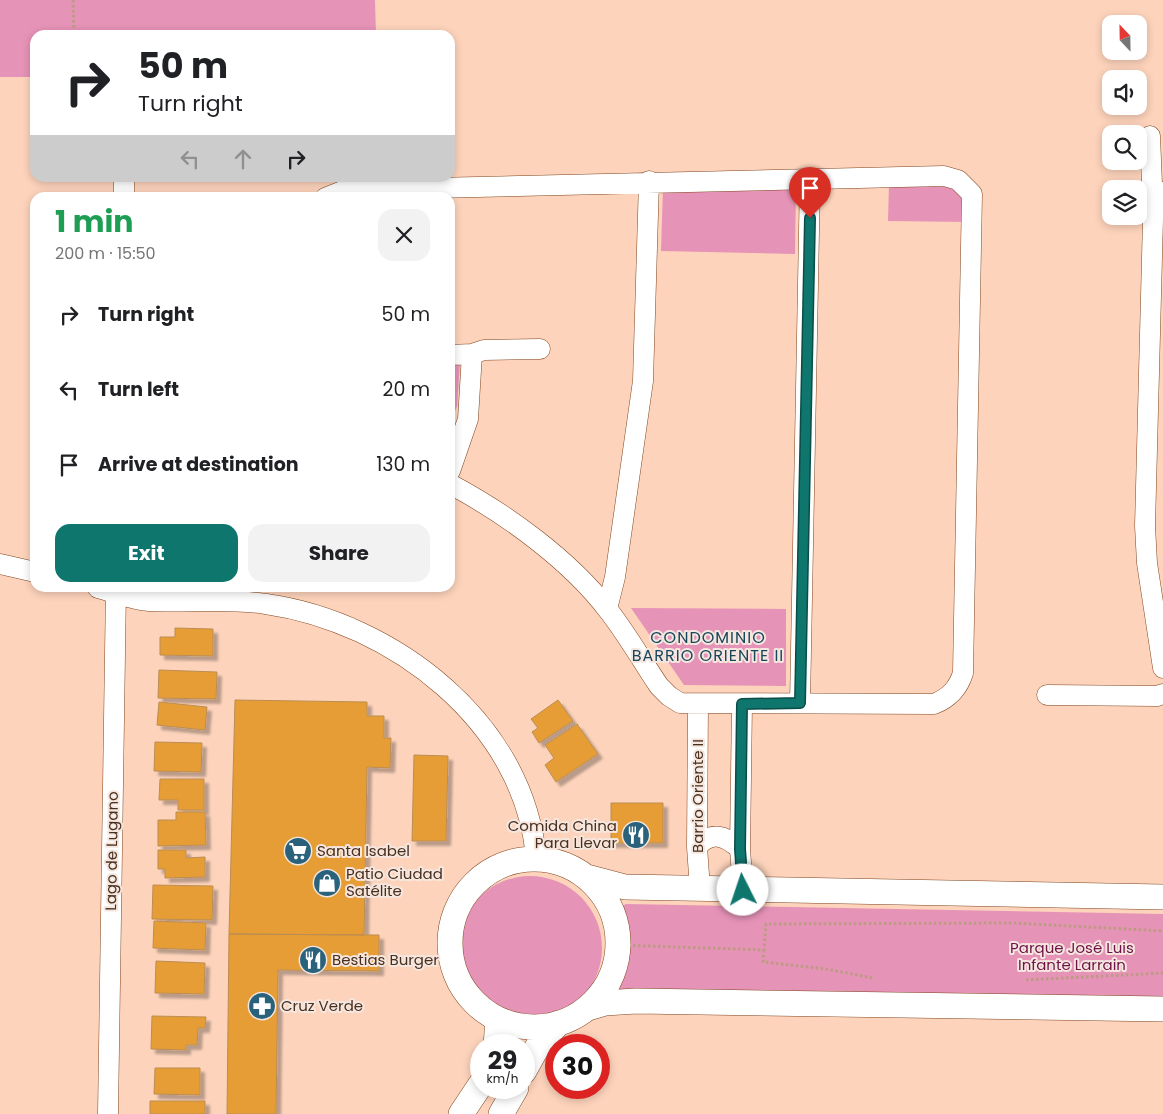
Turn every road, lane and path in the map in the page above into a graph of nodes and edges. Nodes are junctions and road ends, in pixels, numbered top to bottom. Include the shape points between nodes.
1 (73, 0) edge
2 (74, 30) edge
3 (1150, 136) dead end
4 (810, 179) junction
5 (649, 181) junction
6 (340, 192) edge
7 (1160, 195) edge
8 (540, 349) dead end
9 (472, 354) junction
10 (455, 355) edge
11 (1156, 374) edge
12 (455, 457) edge
13 (455, 486) edge
14 (1155, 563) edge
15 (0, 564) edge
16 (30, 571) edge
17 (110, 592) edge
18 (119, 592) edge
19 (607, 609) junction
20 (1163, 668) edge
21 (1163, 694) edge
22 (1047, 695) dead end
23 (800, 703) junction
24 (698, 704) junction
25 (742, 704) junction
26 (697, 847) junction
27 (740, 849) junction
28 (536, 858) junction
29 (588, 877) junction
30 (700, 889) junction
31 (743, 890) junction
32 (1163, 897) edge
33 (1163, 931) edge
34 (618, 945) junction
35 (764, 950) junction
36 (1163, 974) edge
37 (874, 978) dead end
38 (1020, 981) dead end
39 (588, 1008) junction
40 (1163, 1009) edge
41 (498, 1020) junction
42 (559, 1023) junction
43 (497, 1034) edge
44 (535, 1052) edge
45 (471, 1099) edge
46 (509, 1099) edge
47 (108, 1114) edge
48 (461, 1114) edge
49 (500, 1114) edge

1 - 2 path
3 - 7 street via 1152,184
4 - 5 street
4 - 23 street
4 - 23 street via 944,176 965,185 972,194 973,202 963,673 954,692 934,704
5 - 6 street
5 - 19 street via 643,381 615,577
7 - 11 street via 1153,219
8 - 9 street via 484,350
9 - 10 street
9 - 12 street via 468,419
11 - 14 street via 1145,526
13 - 19 street via 531,536 585,584
14 - 20 street
15 - 16 street
17 - 47 street, Lago de Lugano
18 - 28 street via 147,601 235,601 289,608 364,633 414,662 457,698 493,744 523,802 531,824
19 - 24 street via 663,692 680,703
21 - 22 street
23 - 25 street
24 - 25 street
24 - 26 street, Barrio Oriente II
25 - 27 street
26 - 27 street via 708,837 716,836 725,838
26 - 30 street, Barrio Oriente II
27 - 31 street
28 - 29 street via 558,862
28 - 41 street via 505,863 479,879 459,902 451,924 449,947 456,977 473,1002
29 - 30 street via 625,888
29 - 34 street via 611,908
30 - 31 street
31 - 32 street
33 - 35 path via 1014,923 766,924
34 - 35 path
34 - 39 street via 609,980
35 - 37 path via 763,962
36 - 38 path
39 - 40 street via 636,1000
39 - 42 street
41 - 42 street via 528,1027
41 - 43 street
42 - 44 street
45 - 48 street
46 - 49 street

